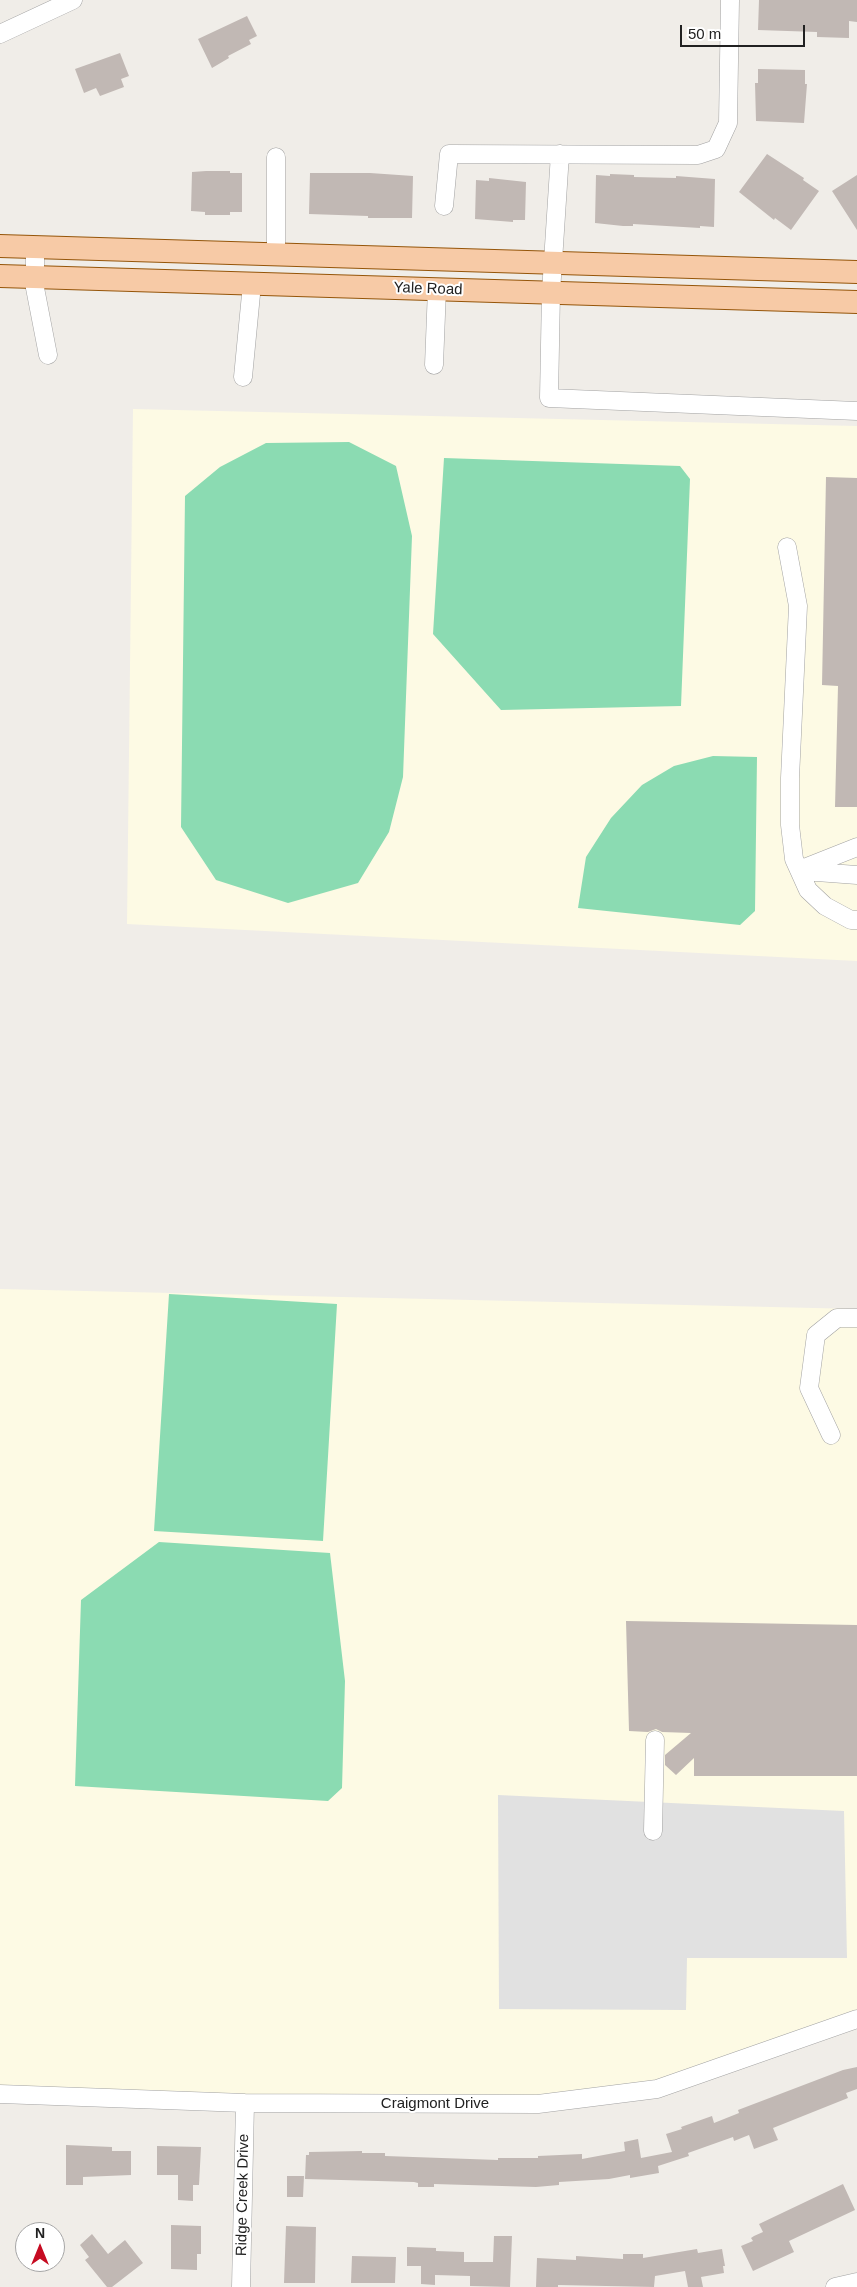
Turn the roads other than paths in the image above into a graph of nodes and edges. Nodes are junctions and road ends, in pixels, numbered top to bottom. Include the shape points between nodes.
1 (73, 0) edge
2 (730, 0) edge
3 (0, 34) edge
4 (560, 154) junction
5 (276, 157) dead end
6 (444, 206) dead end
7 (0, 246) edge
8 (35, 247) junction
9 (276, 254) junction
10 (553, 262) junction
11 (857, 272) edge
12 (0, 276) edge
13 (34, 277) junction
14 (252, 284) junction
15 (437, 289) junction
16 (551, 292) junction
17 (857, 302) edge
18 (48, 355) dead end
19 (434, 365) dead end
20 (243, 377) dead end
21 (857, 411) edge
22 (788, 547) dead end
23 (857, 847) edge
24 (799, 870) junction
25 (857, 875) edge
26 (857, 920) edge
27 (857, 1318) edge
28 (832, 1435) dead end
29 (655, 1740) dead end
30 (653, 1831) dead end
31 (857, 2019) edge
32 (0, 2094) edge
33 (245, 2103) junction
34 (857, 2282) edge
35 (241, 2287) edge
36 (836, 2287) edge

1 - 3 street
2 - 4 street via 728,123 716,149 698,155
4 - 6 street via 449,154
4 - 10 street
5 - 9 street
7 - 8 main road, Yale Road
8 - 9 main road, Yale Road
8 - 13 street
9 - 10 main road, Yale Road
10 - 11 main road, Yale Road
10 - 16 street
12 - 13 main road, Yale Road
13 - 14 main road, Yale Road
13 - 18 street
14 - 15 main road, Yale Road
14 - 20 street
15 - 16 main road, Yale Road
15 - 19 street
16 - 17 main road, Yale Road
16 - 21 street via 549,398
22 - 24 street via 798,606 790,825 794,859
23 - 24 street
24 - 25 street
24 - 26 street via 808,890 825,906
27 - 28 street via 837,1318 816,1335 809,1388
29 - 30 street
31 - 33 street, Craigmont Drive via 656,2089 538,2104
32 - 33 street, Craigmont Drive
33 - 35 street, Ridge Creek Drive
34 - 36 street

